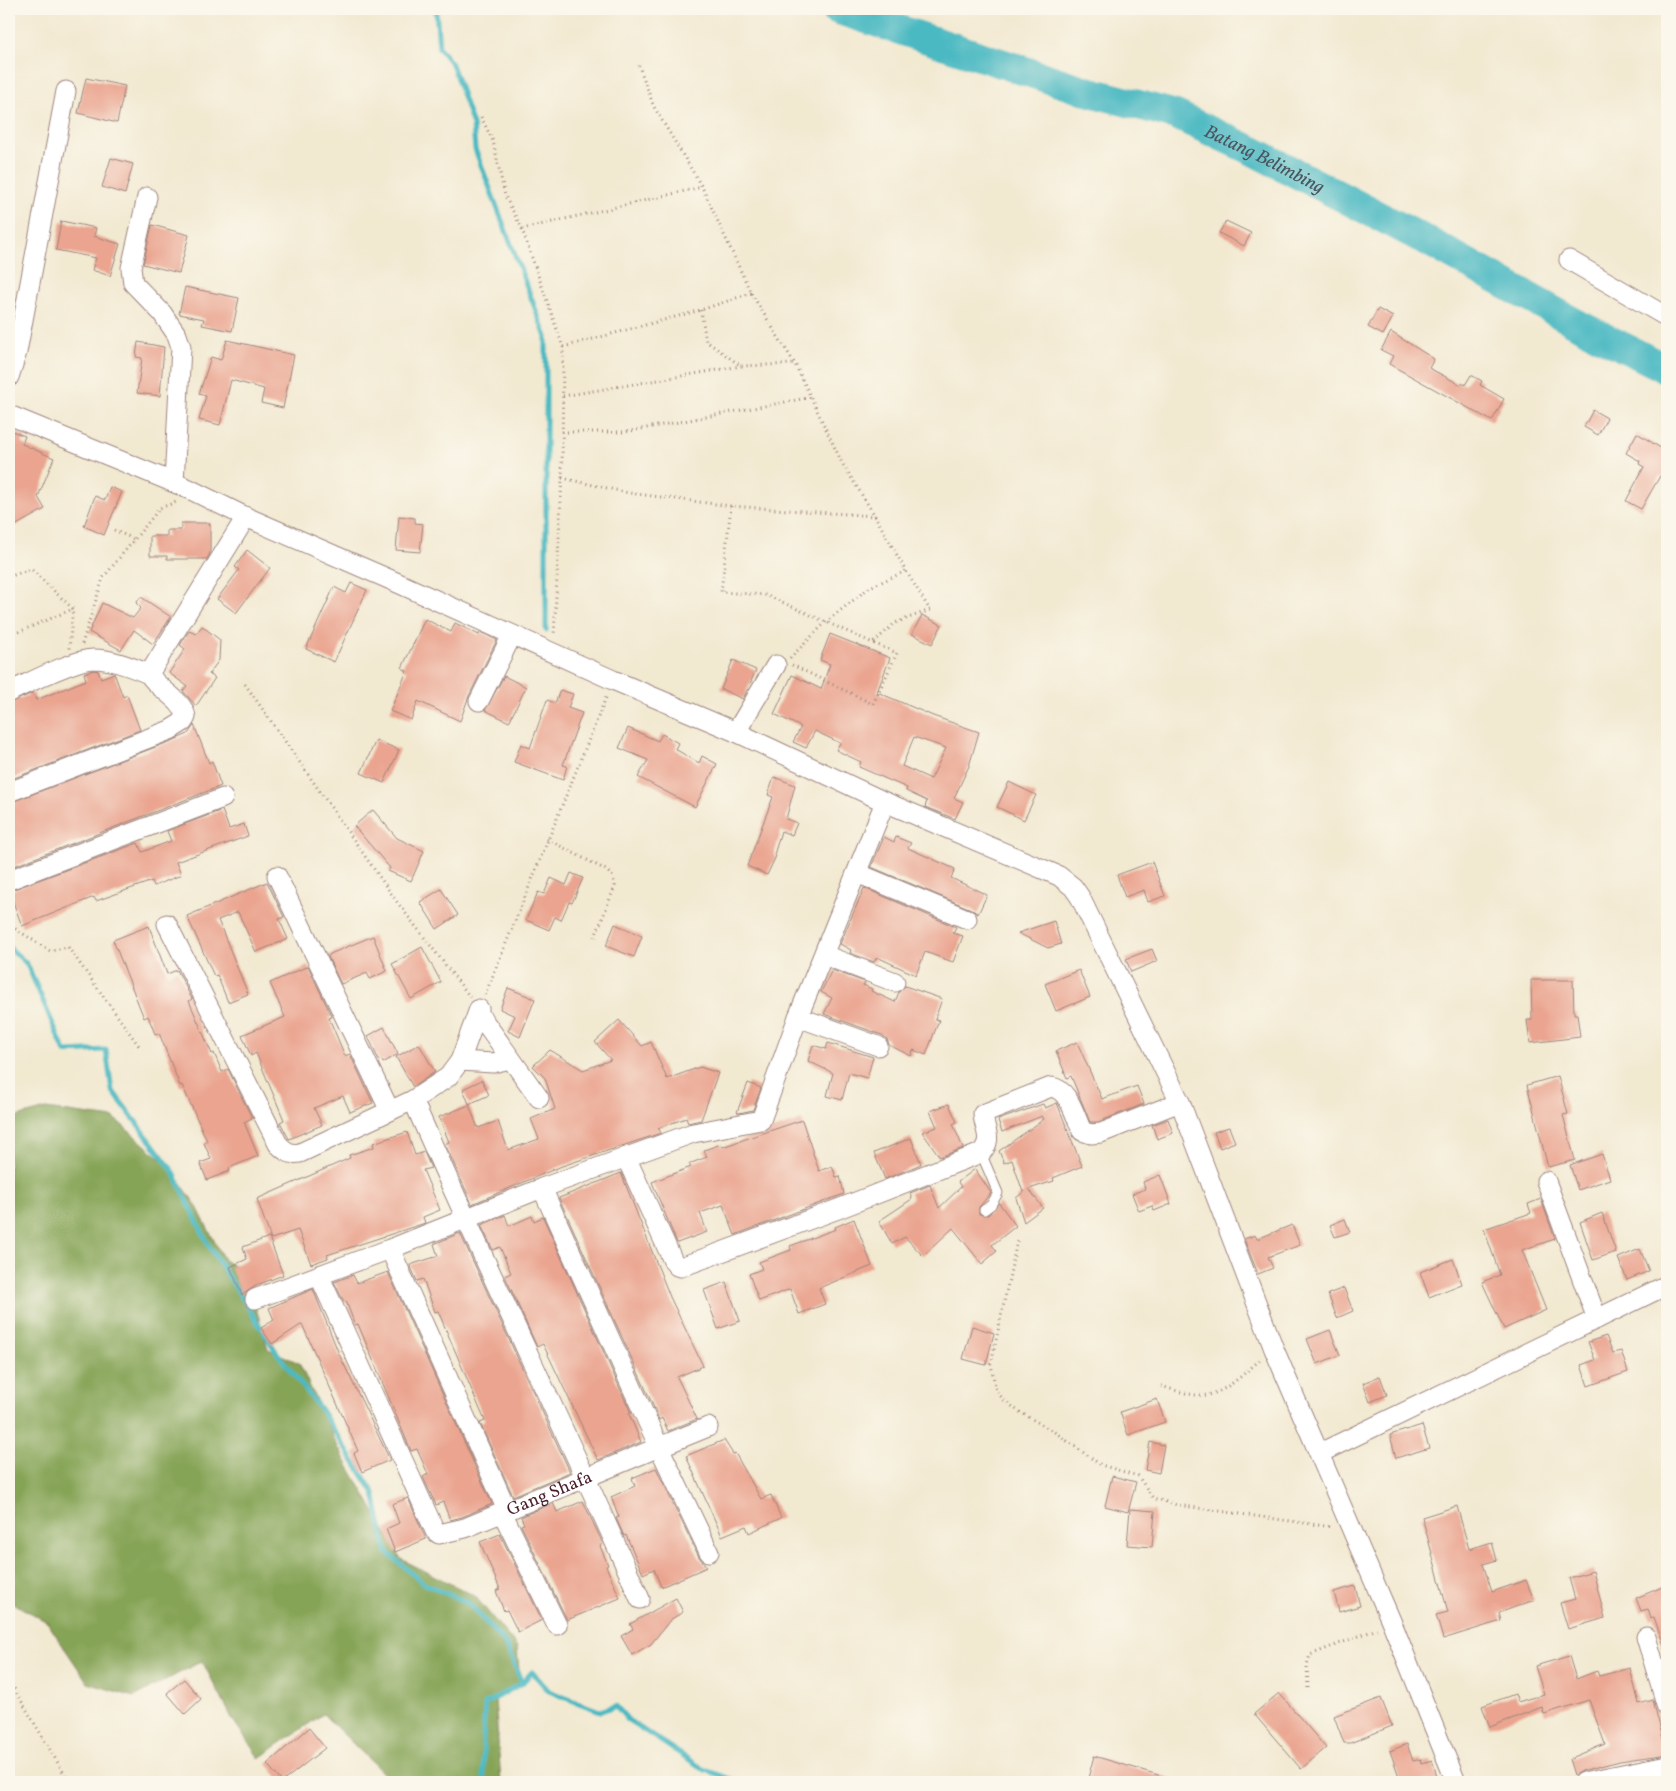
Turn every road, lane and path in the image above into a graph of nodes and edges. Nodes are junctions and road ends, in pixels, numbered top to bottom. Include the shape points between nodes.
1 (638, 63) dead end
2 (66, 91) dead end
3 (481, 117) dead end
4 (702, 187) junction
5 (147, 197) dead end
6 (522, 230) junction
7 (1569, 260) dead end
8 (751, 293) junction
9 (701, 310) junction
10 (1667, 317) edge
11 (563, 347) junction
12 (795, 364) junction
13 (741, 366) junction
14 (9, 377) edge
15 (563, 396) junction
16 (812, 397) junction
17 (9, 415) edge
18 (562, 432) junction
19 (562, 478) junction
20 (181, 485) junction
21 (731, 506) junction
22 (875, 516) junction
23 (246, 518) junction
24 (114, 530) dead end
25 (136, 540) junction
26 (906, 571) junction
27 (10, 576) edge
28 (73, 609) junction
29 (827, 621) junction
30 (512, 635) junction
31 (9, 636) edge
32 (873, 643) junction
33 (553, 653) junction
34 (71, 665) junction
35 (776, 665) dead end
36 (149, 674) junction
37 (613, 680) junction
38 (245, 684) dead end
39 (9, 692) edge
40 (479, 701) dead end
41 (736, 732) junction
42 (9, 792) edge
43 (223, 798) dead end
44 (885, 802) junction
45 (547, 839) junction
46 (857, 873) junction
47 (277, 876) dead end
48 (9, 880) edge
49 (967, 919) dead end
50 (167, 924) dead end
51 (11, 926) dead end
52 (595, 937) dead end
53 (824, 955) junction
54 (895, 982) dead end
55 (479, 1011) junction
56 (798, 1017) junction
57 (139, 1046) dead end
58 (878, 1046) dead end
59 (510, 1059) junction
60 (460, 1061) junction
61 (539, 1098) dead end
62 (413, 1100) junction
63 (1180, 1102) junction
64 (390, 1111) junction
65 (981, 1153) junction
66 (626, 1157) junction
67 (1546, 1181) dead end
68 (542, 1188) junction
69 (984, 1210) dead end
70 (465, 1219) junction
71 (1017, 1241) dead end
72 (390, 1249) junction
73 (319, 1275) junction
74 (1667, 1285) edge
75 (255, 1299) dead end
76 (1597, 1318) junction
77 (1274, 1349) junction
78 (1161, 1386) dead end
79 (708, 1427) dead end
80 (659, 1448) junction
81 (1320, 1453) junction
82 (587, 1478) junction
83 (505, 1511) junction
84 (1351, 1530) junction
85 (709, 1552) dead end
86 (640, 1599) dead end
87 (1392, 1623) junction
88 (557, 1625) dead end
89 (1646, 1637) dead end
90 (9, 1680) edge
91 (1308, 1688) dead end
92 (1667, 1707) edge
93 (1667, 1765) edge
94 (69, 1782) edge
95 (1456, 1782) edge
96 (1584, 1782) edge

1 - 4 path via 654,107
2 - 14 street via 17,352
3 - 6 path via 493,141 505,196
4 - 6 path
4 - 8 path
5 - 20 street via 132,278 135,286 162,313 181,347
6 - 11 path
7 - 10 street
8 - 9 path
8 - 12 path
9 - 11 path
9 - 13 path via 706,341
11 - 15 path
12 - 13 path
12 - 16 path
13 - 15 path
15 - 18 path
16 - 18 path via 624,432
16 - 22 path via 842,464
17 - 20 street
18 - 19 path
19 - 21 path via 629,493
19 - 33 path
20 - 23 street
20 - 25 path via 176,502 160,508
21 - 22 path
21 - 29 path via 721,592 766,595
22 - 26 path
23 - 30 street
23 - 36 street
24 - 25 path
25 - 34 path via 104,578
26 - 29 path via 870,587
26 - 32 path via 930,610 895,623
27 - 28 path via 31,569
28 - 31 path
28 - 34 path
29 - 32 path
29 - 32 path via 786,662 873,704 897,654
30 - 33 street
30 - 40 street
33 - 37 street
34 - 36 street via 91,659 125,664
34 - 39 street
35 - 41 street
36 - 42 street via 160,689 182,707 186,717 183,722 170,730
37 - 41 street
37 - 45 path
38 - 55 path via 397,902
41 - 44 street
43 - 48 street
44 - 46 street
44 - 63 street via 1059,876 1073,888
45 - 52 path via 606,870 613,877 615,886
45 - 55 path
46 - 49 street
46 - 53 street
47 - 64 street
50 - 64 street via 278,1144 286,1152 300,1153
51 - 57 path via 50,951 68,947
53 - 54 street
53 - 56 street
55 - 59 street
55 - 60 street
56 - 58 street
56 - 66 street via 761,1120 693,1133
59 - 60 street via 493,1063
59 - 61 street
60 - 62 street via 448,1077
62 - 64 street
62 - 70 street
63 - 65 street via 1101,1133 1086,1134 1066,1096 1060,1089 1051,1087 983,1114 988,1144
63 - 77 street
65 - 66 street via 682,1267 673,1262
65 - 69 lane via 998,1193
66 - 68 street
67 - 76 street
68 - 70 street
68 - 80 street
70 - 72 street
70 - 82 street
71 - 84 path via 991,1364 994,1384 1004,1400 1101,1465 1138,1476 1153,1498 1177,1505
72 - 73 street
72 - 83 street
73 - 75 street
73 - 83 street, Gang Shafa via 437,1533 453,1532
74 - 76 street
76 - 81 street
77 - 78 path via 1232,1383 1209,1395
77 - 81 street
79 - 80 street, Gang Shafa
80 - 82 street, Gang Shafa
80 - 85 street
81 - 84 street
82 - 83 street, Gang Shafa
82 - 86 street
83 - 88 street
84 - 87 street
87 - 91 path via 1310,1655
87 - 95 street
89 - 92 street
90 - 94 path
93 - 96 street

